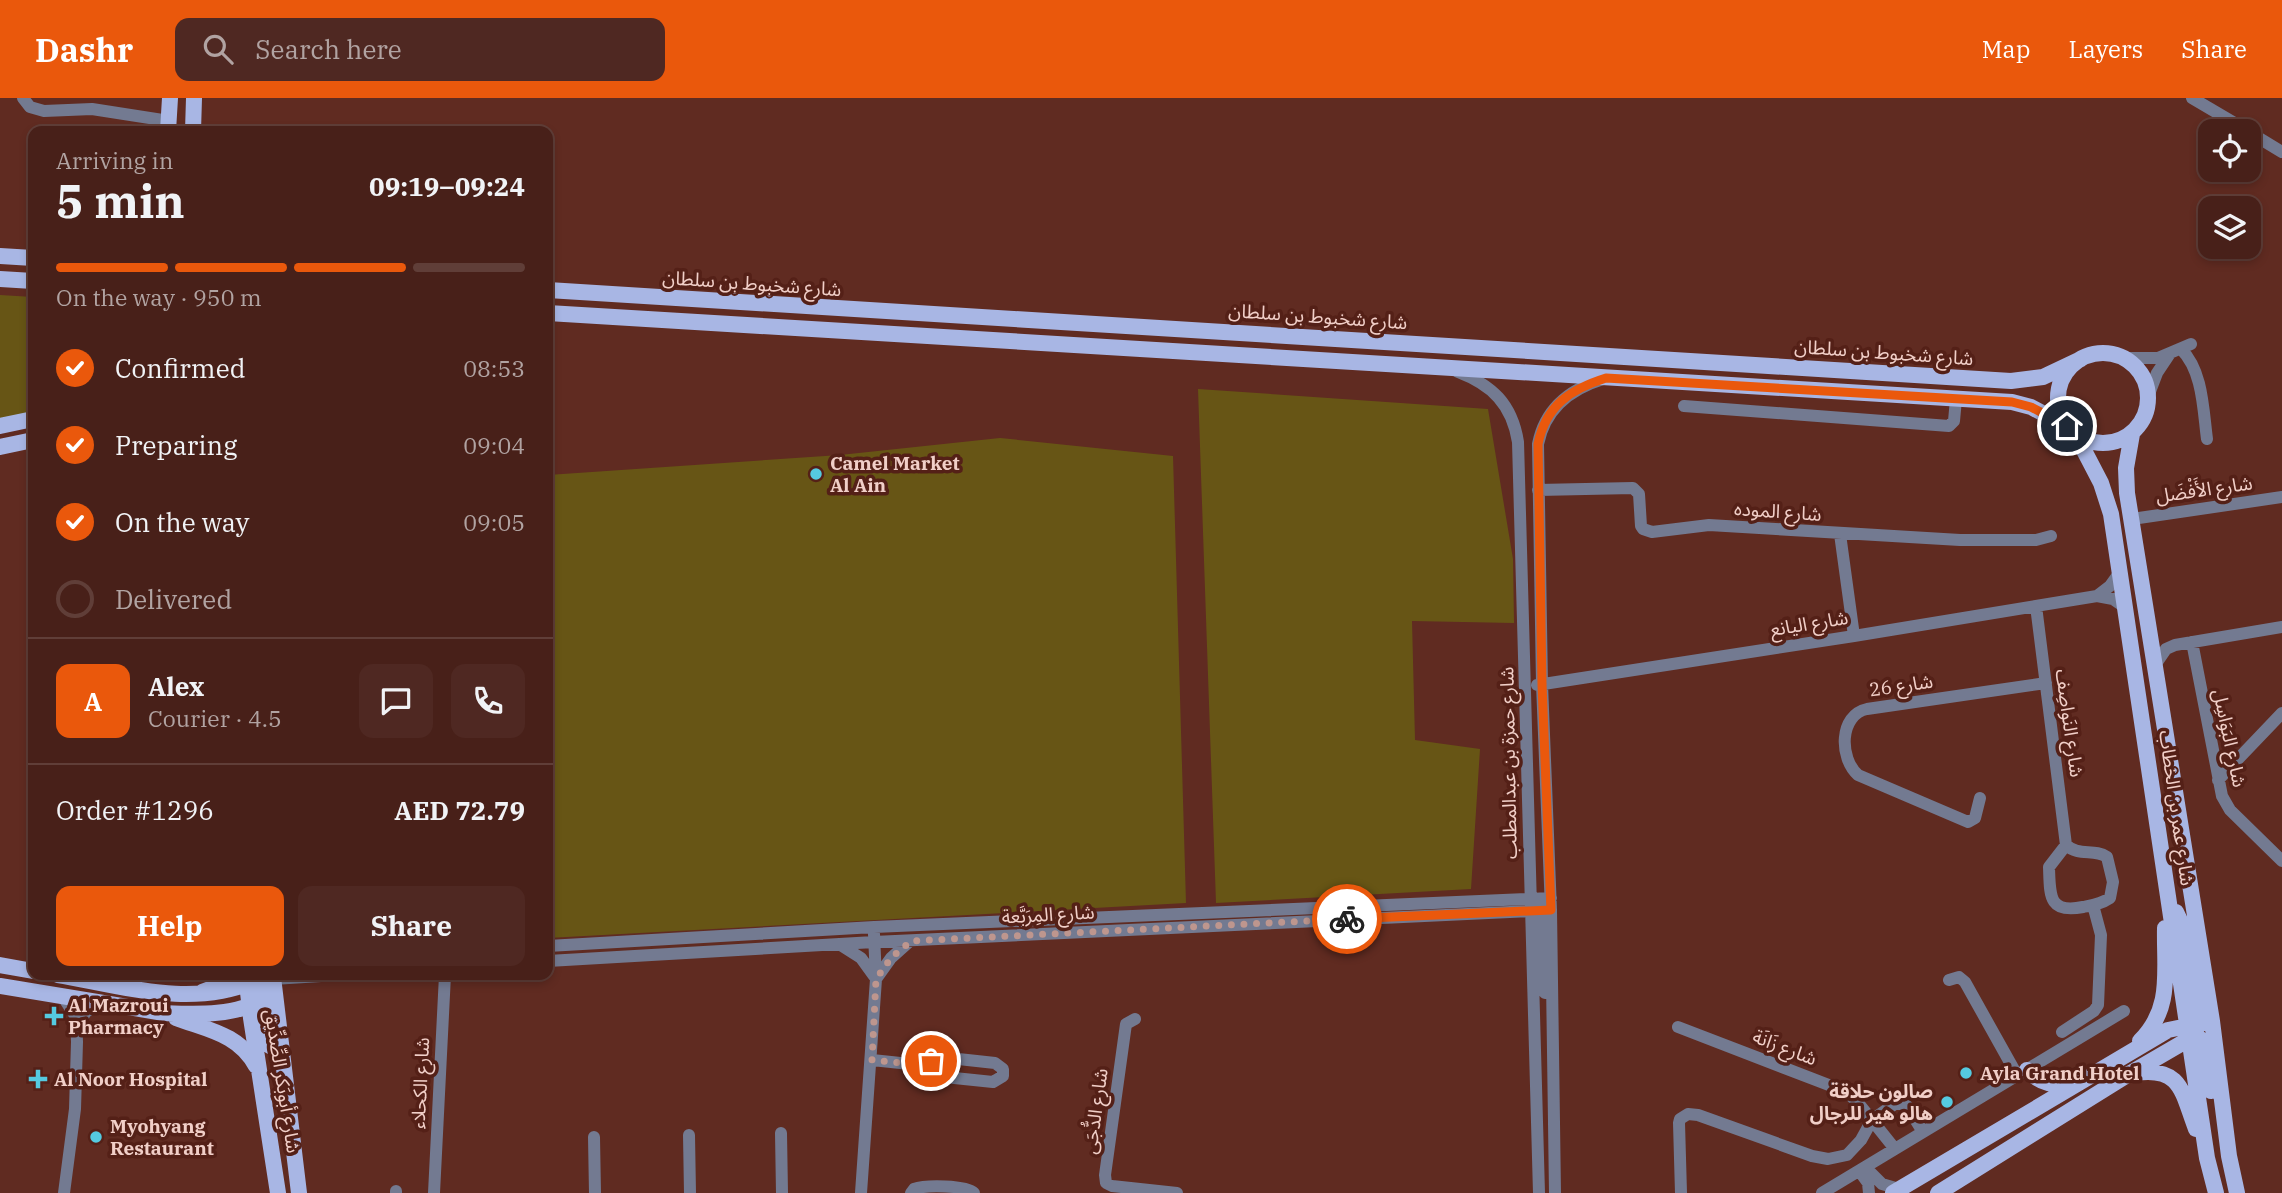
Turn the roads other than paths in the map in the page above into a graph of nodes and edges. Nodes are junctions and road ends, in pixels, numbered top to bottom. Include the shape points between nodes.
1 (23, 98) edge
2 (170, 98) edge
3 (194, 98) edge
4 (2192, 98) edge
5 (2227, 119) edge
6 (168, 126) edge
7 (193, 126) edge
8 (2261, 140) edge
9 (2282, 152) edge
10 (0, 256) edge
11 (28, 258) edge
12 (0, 279) edge
13 (28, 281) edge
14 (553, 290) edge
15 (553, 313) edge
16 (2180, 349) junction
17 (2124, 358) junction
18 (2081, 359) junction
19 (1448, 368) junction
20 (1606, 378) junction
21 (2149, 394) junction
22 (1956, 399) junction
23 (1684, 406) dead end
24 (28, 420) edge
25 (0, 426) edge
26 (2071, 430) junction
27 (2132, 434) junction
28 (2207, 439) dead end
29 (28, 441) edge
30 (0, 447) edge
31 (1538, 490) junction
32 (2282, 497) edge
33 (2132, 519) junction
34 (1840, 534) junction
35 (2051, 536) dead end
36 (2120, 572) junction
37 (2097, 596) junction
38 (2036, 606) junction
39 (2126, 608) junction
40 (2282, 626) edge
41 (2150, 632) junction
42 (1854, 636) junction
43 (2192, 642) junction
44 (2175, 645) junction
45 (2155, 664) junction
46 (1542, 684) junction
47 (2046, 684) junction
48 (1526, 686) junction
49 (2282, 713) edge
50 (2218, 780) junction
51 (1980, 798) dead end
52 (2066, 845) junction
53 (2282, 861) edge
54 (2168, 898) junction
55 (1541, 905) junction
56 (2093, 905) junction
57 (877, 927) junction
58 (911, 941) junction
59 (877, 942) junction
60 (839, 944) junction
61 (553, 946) edge
62 (553, 961) edge
63 (0, 965) edge
64 (28, 970) edge
65 (876, 979) junction
66 (89, 980) edge
67 (220, 980) edge
68 (246, 980) edge
69 (247, 980) edge
70 (267, 980) edge
71 (270, 980) edge
72 (445, 980) edge
73 (1949, 980) dead end
74 (0, 986) edge
75 (196, 994) junction
76 (63, 997) junction
77 (255, 1002) junction
78 (100, 1003) junction
79 (2124, 1011) dead end
80 (164, 1013) junction
81 (1135, 1019) dead end
82 (2212, 1023) junction
83 (77, 1026) junction
84 (1678, 1027) dead end
85 (2062, 1032) dead end
86 (2192, 1032) junction
87 (2126, 1055) junction
88 (872, 1060) junction
89 (929, 1066) junction
90 (259, 1071) junction
91 (2022, 1073) junction
92 (2129, 1074) junction
93 (2081, 1082) junction
94 (1872, 1120) junction
95 (1923, 1132) junction
96 (781, 1133) dead end
97 (689, 1135) dead end
98 (594, 1137) dead end
99 (292, 1143) junction
100 (1895, 1149) junction
101 (2229, 1156) junction
102 (2207, 1158) junction
103 (1863, 1170) junction
104 (1961, 1185) edge
105 (1896, 1191) edge
106 (64, 1193) edge
107 (278, 1193) edge
108 (299, 1193) edge
109 (434, 1193) edge
110 (595, 1193) edge
111 (690, 1193) edge
112 (782, 1193) edge
113 (863, 1193) edge
114 (911, 1193) edge
115 (974, 1193) edge
116 (1177, 1193) edge
117 (1539, 1193) edge
118 (1555, 1193) edge
119 (1681, 1193) edge
120 (1822, 1193) edge
121 (1869, 1193) edge
122 (1938, 1193) edge
123 (2216, 1193) edge
124 (2237, 1193) edge

1 - 6 street via 30,107 44,111 92,109
2 - 6 main road
3 - 7 main road
4 - 5 street
8 - 9 street
10 - 11 main road
12 - 13 main road
14 - 18 main road, شارع شخبوط بن سلطان via 2011,381 2043,377
15 - 19 main road
16 - 17 street via 2147,359
16 - 21 street via 2157,373
16 - 28 street via 2195,371
17 - 18 main road via 2110,353
17 - 21 main road via 2137,367
18 - 26 main road via 2068,369 2059,389 2060,412
19 - 20 main road
19 - 48 street, شارع حمزة بن عبدالمطلب via 1490,387 1516,426
20 - 22 main road
20 - 31 street, شارع حمزة بن عبدالمطلب via 1573,390 1544,424 1538,444
21 - 27 main road via 2148,409
22 - 23 street via 1954,421 1949,426
22 - 26 main road via 2031,407
24 - 25 main road
26 - 27 main road via 2089,442 2104,444
26 - 36 main road, شارع عمر بن الخطاب via 2107,498
27 - 33 main road, شارع عمر بن الخطاب via 2126,468
29 - 30 main road
31 - 34 street, شارع الموده via 1633,488 1639,494 1641,526 1647,531 1709,525
31 - 46 street, شارع حمزة بن عبدالمطلب
32 - 33 street, شارع الأَفْضَل
33 - 41 main road, شارع عمر بن الخطاب
34 - 35 street, شارع الموده via 1983,541
34 - 42 street
36 - 37 street
36 - 39 main road, شارع عمر بن الخطاب
37 - 38 street, شارع اليانع
37 - 39 street
38 - 42 street, شارع اليانع
38 - 47 street, شارع النَواصِف
39 - 54 main road, شارع عمر بن الخطاب
40 - 43 street
41 - 44 street
41 - 45 main road, شارع عمر بن الخطاب
42 - 46 street, شارع اليانع
43 - 44 street
43 - 50 street, شارع البَوَاسِل
44 - 45 street
45 - 82 main road, شارع عمر بن الخطاب
46 - 48 street, شارع اليانع
46 - 55 street, شارع حمزة بن عبدالمطلب
47 - 51 street, شارع 26 via 1861,710 1849,720 1847,755 1858,775 1968,822 1975,818
47 - 52 street, شارع النَواصِف
48 - 55 street, شارع حمزة بن عبدالمطلب
49 - 50 street
50 - 53 street, شارع البَوَاسِل via 2230,810
52 - 56 street via 2075,852 2107,857 2112,893 2105,902
52 - 56 street via 2049,866 2052,898 2065,910
54 - 82 main road via 2185,931 2197,1007
54 - 86 main road, شارع عمر بن الخطاب
54 - 87 main road via 2162,1010 2152,1030
55 - 57 street, شارع المِرَبَّعة
55 - 58 street, شارع المِرَبَّعة
55 - 117 street, شارع حمزة بن عبدالمطلب
55 - 118 street via 1542,973 1552,1028
56 - 85 street via 2101,935 2098,1005
57 - 59 street
57 - 61 street, شارع المِرَبَّعة
58 - 59 street, شارع المِرَبَّعة
58 - 65 street
59 - 60 street, شارع المِرَبَّعة
59 - 65 street via 880,967
60 - 62 street, شارع المِرَبَّعة
60 - 65 street via 861,958
63 - 64 main road
65 - 88 street
66 - 75 main road
67 - 75 main road
68 - 75 main road via 229,991
69 - 77 main road, شارع أبوبَكر الصِّدِّيق
70 - 77 main road
71 - 99 main road, شارع أبوبَكر الصِّدِّيق
72 - 109 street, شارع الكحلاء
73 - 91 street via 1959,977 1965,982
74 - 76 main road
76 - 78 main road
76 - 83 street
77 - 80 main road via 205,1013
77 - 90 main road, شارع أبوبَكر الصِّدِّيق
77 - 99 main road via 267,1017 280,1115
78 - 80 main road
78 - 83 street via 86,1012
79 - 91 street
80 - 90 main road via 237,1042
81 - 116 street, شارع الدُّجَى via 1126,1024 1106,1183
82 - 86 main road
82 - 101 main road, شارع عمر بن الخطاب
83 - 106 street via 75,1109
84 - 94 street, شارع زَانَة via 1847,1092
86 - 87 main road via 2168,1030
86 - 92 main road
86 - 101 main road via 2204,1049 2218,1133
86 - 102 main road, شارع عمر بن الخطاب
87 - 93 main road
88 - 89 street
88 - 113 street
89 - 89 street via 937,1077 993,1082 1003,1073 995,1063 954,1059 935,1058
90 - 107 main road, شارع أبوبَكر الصِّدِّيق
91 - 93 main road via 2047,1084
91 - 95 street
92 - 102 main road via 2155,1072 2173,1077
92 - 104 main road
93 - 105 main road
94 - 95 street via 1901,1102
94 - 100 street, شارع زَانَة
94 - 119 street via 1855,1149 1847,1156 1828,1159 1698,1115 1684,1115 1679,1128
95 - 100 street
96 - 112 street
97 - 111 street
98 - 110 street
99 - 108 main road, شارع أبوبَكر الصِّدِّيق
100 - 103 street
101 - 124 main road, شارع عمر بن الخطاب
102 - 123 main road, شارع عمر بن الخطاب
103 - 105 street
103 - 120 street
103 - 121 street
104 - 122 main road
114 - 115 street via 923,1187 966,1188

